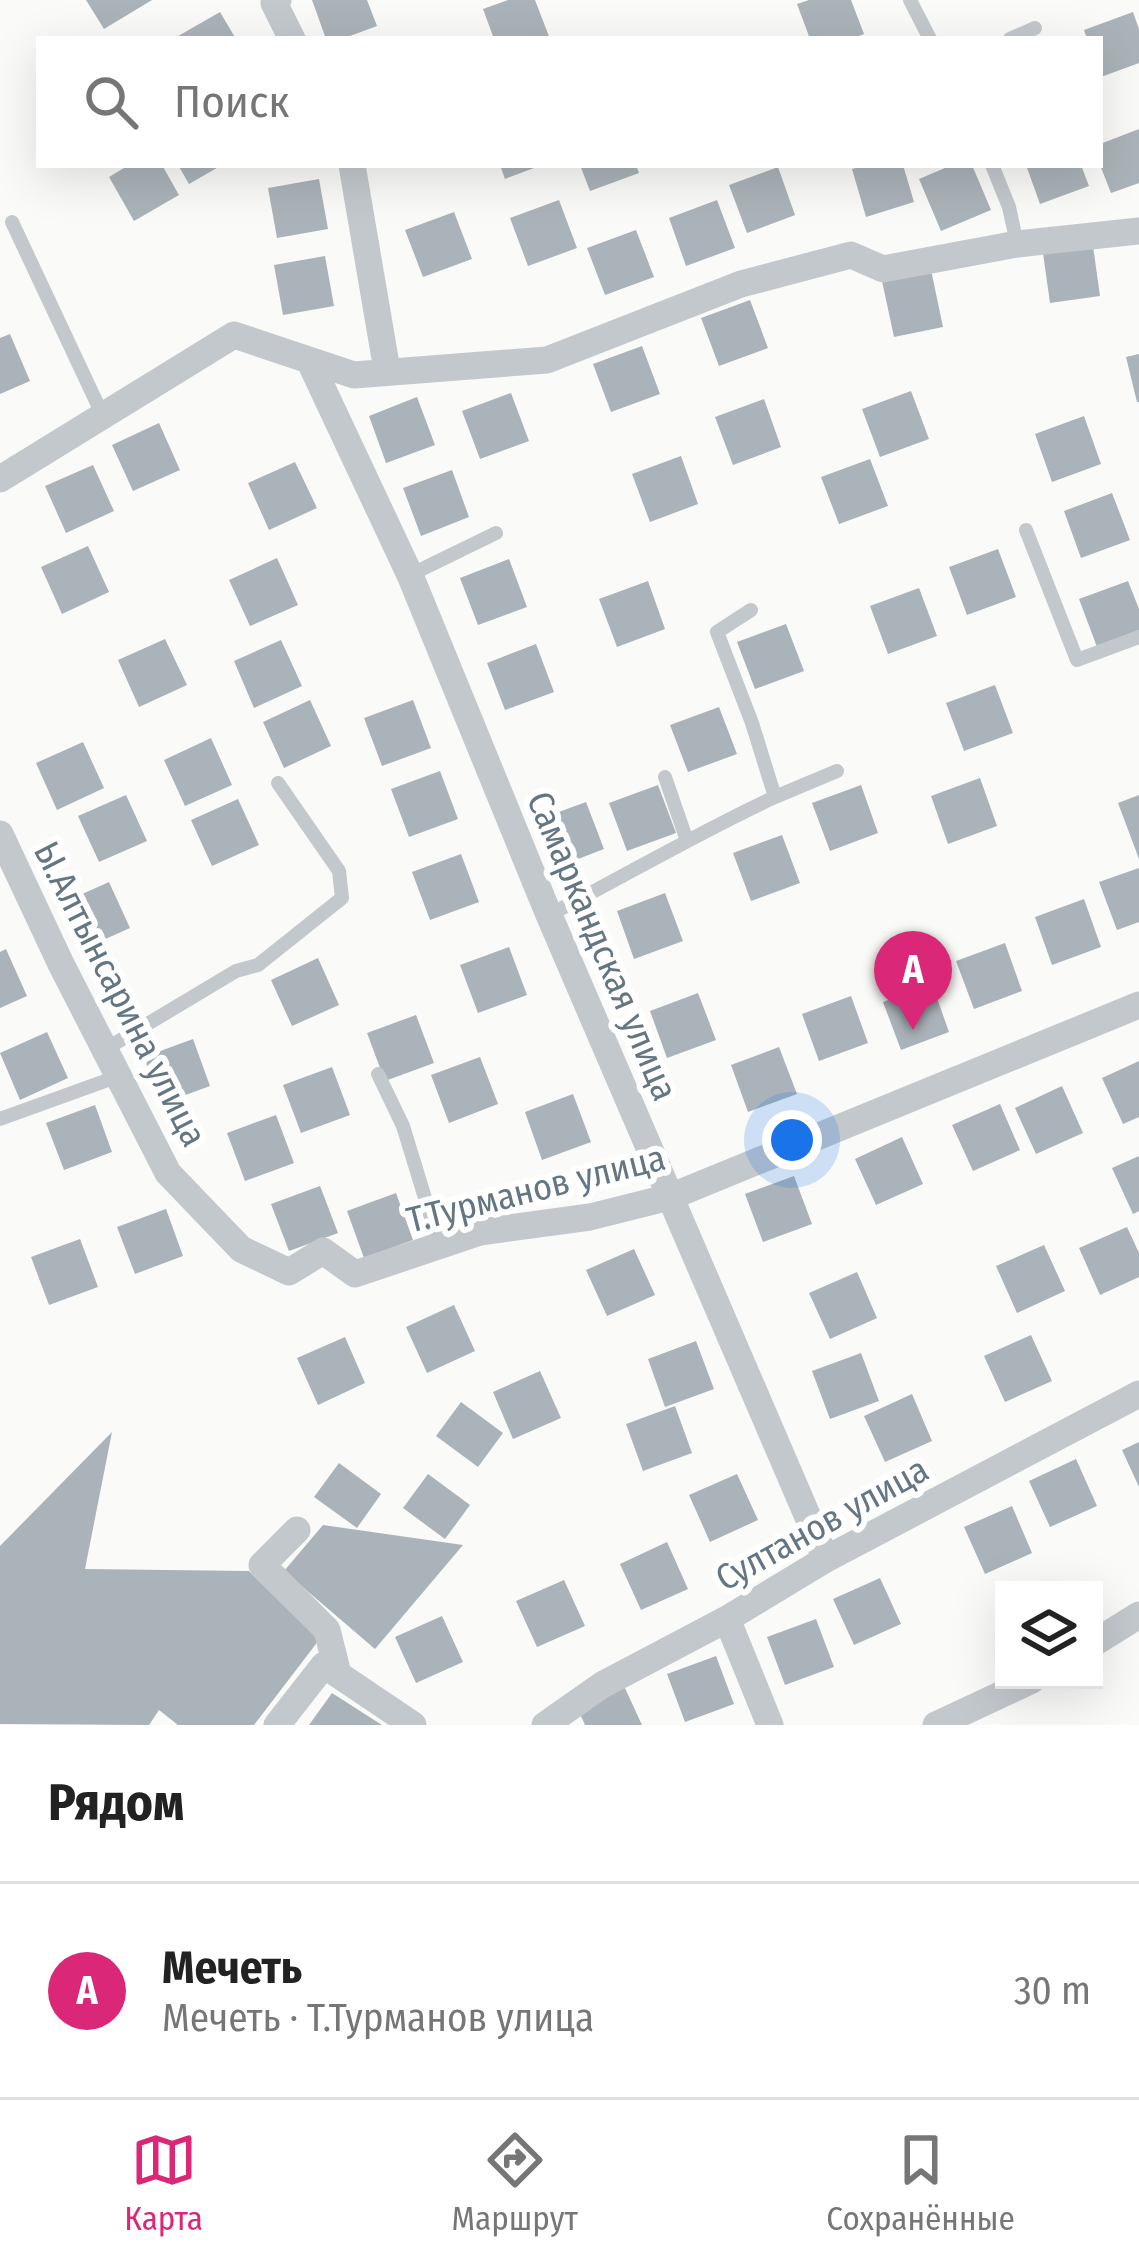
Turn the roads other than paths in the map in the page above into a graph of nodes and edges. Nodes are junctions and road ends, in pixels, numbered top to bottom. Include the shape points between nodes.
1 (278, 0) edge
2 (910, 0) edge
3 (1035, 28) dead end
4 (290, 36) edge
5 (928, 36) edge
6 (1017, 36) edge
7 (353, 168) edge
8 (993, 168) edge
9 (12, 222) dead end
10 (1139, 231) edge
11 (1017, 244) junction
12 (310, 362) junction
13 (387, 370) junction
14 (103, 416) junction
15 (0, 479) edge
16 (1026, 530) dead end
17 (496, 533) dead end
18 (410, 575) junction
19 (751, 610) dead end
20 (1139, 637) edge
21 (837, 771) dead end
22 (665, 777) dead end
23 (278, 783) dead end
24 (775, 797) junction
25 (0, 834) edge
26 (686, 838) junction
27 (549, 915) junction
28 (1139, 1005) edge
29 (104, 1050) junction
30 (378, 1074) dead end
31 (119, 1076) junction
32 (0, 1119) edge
33 (670, 1197) junction
34 (440, 1247) junction
35 (290, 1272) joint
36 (1139, 1394) edge
37 (297, 1530) dead end
38 (826, 1559) junction
39 (1139, 1615) edge
40 (727, 1619) junction
41 (1103, 1637) edge
42 (338, 1675) junction
43 (1013, 1689) edge
44 (277, 1725) edge
45 (413, 1725) edge
46 (545, 1725) edge
47 (770, 1725) edge
48 (936, 1725) edge

1 - 4 street
2 - 5 lane
3 - 6 lane
7 - 13 street
8 - 11 lane
9 - 14 lane
10 - 11 street
11 - 13 street via 884,269 850,255 741,284 548,360
12 - 13 street via 354,375
12 - 14 street via 234,335
12 - 18 street, Самаркандская улица
14 - 15 street
16 - 20 lane via 1077,660
17 - 18 lane
18 - 27 street, Самаркандская улица
19 - 24 lane via 717,632
21 - 24 lane
22 - 26 lane
23 - 29 lane via 340,871 342,898 258,965 236,970
24 - 26 lane
25 - 29 street, Ы.Алтынсарина улица
26 - 27 lane
27 - 33 street, Самаркандская улица
28 - 33 street, Т.Турманов улица
29 - 31 street, Ы.Алтынсарина улица
30 - 34 lane via 404,1126
31 - 32 lane
31 - 35 street, Ы.Алтынсарина улица via 168,1173 241,1249
33 - 34 street, Т.Турманов улица via 480,1232
33 - 38 street, Самаркандская улица
34 - 35 street, Т.Турманов улица via 355,1274 323,1251
36 - 38 street, Султанов улица
37 - 42 street via 262,1565 327,1630
38 - 40 street, Султанов улица
39 - 41 street
40 - 46 street, Султанов улица
40 - 47 street
42 - 44 street via 324,1665
42 - 45 street
43 - 48 street

